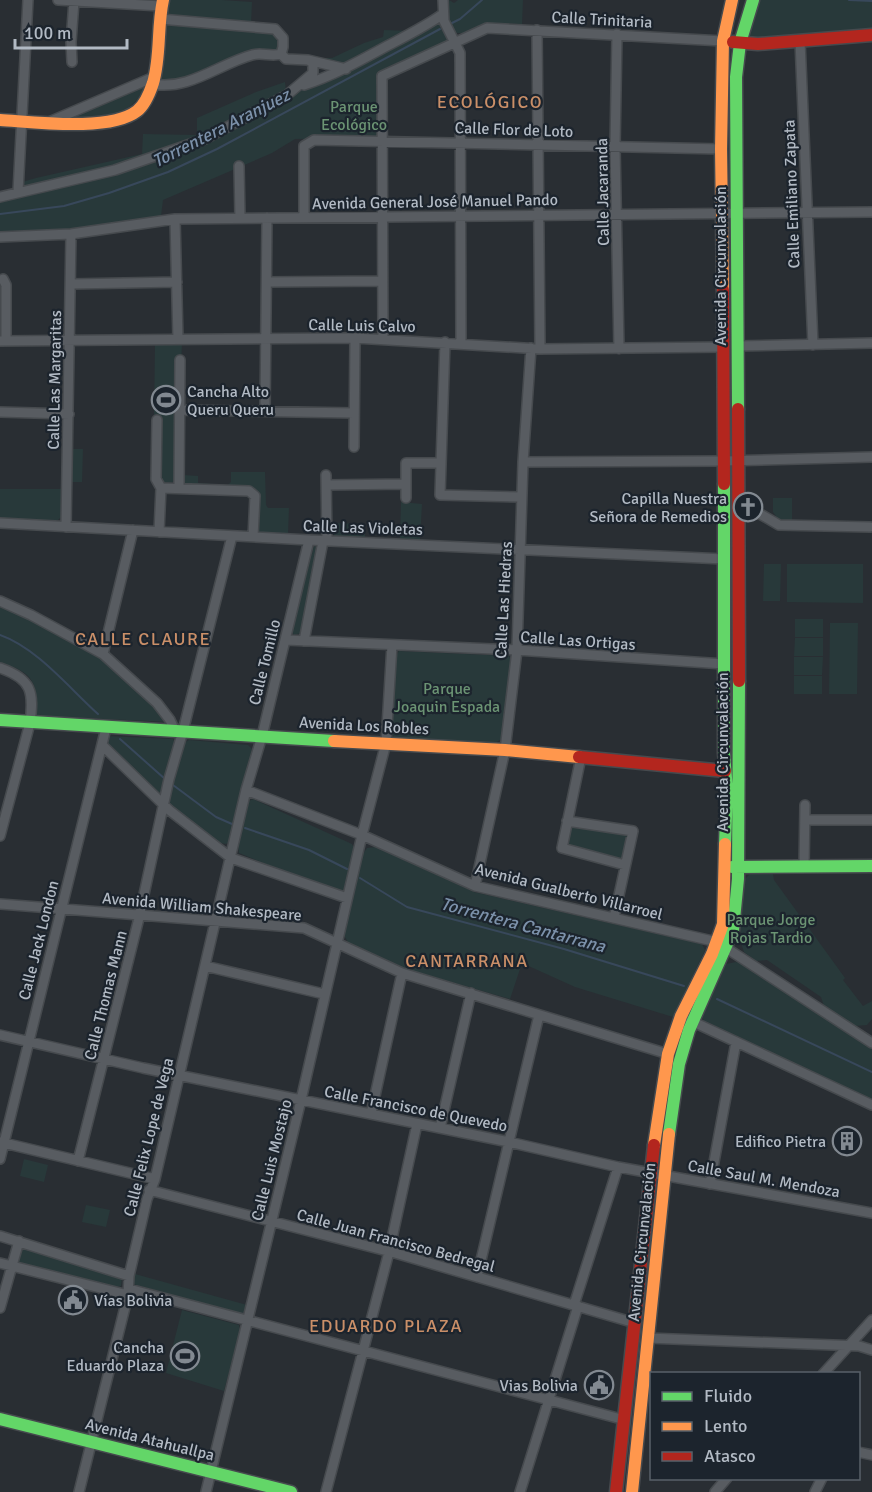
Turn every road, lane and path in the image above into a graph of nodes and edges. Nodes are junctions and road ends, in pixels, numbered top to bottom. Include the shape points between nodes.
1 (28, 0) edge
2 (58, 0) edge
3 (443, 0) edge
4 (732, 0) edge
5 (753, 0) edge
6 (74, 1) edge
7 (162, 3) edge
8 (443, 14) junction
9 (160, 20) junction
10 (537, 30) junction
11 (617, 34) junction
12 (872, 35) edge
13 (723, 41) junction
14 (800, 41) junction
15 (456, 43) junction
16 (740, 43) junction
17 (280, 54) junction
18 (308, 60) junction
19 (72, 62) dead end
20 (346, 69) junction
21 (154, 80) junction
22 (300, 86) junction
23 (0, 120) edge
24 (21, 121) junction
25 (48, 122) junction
26 (382, 142) junction
27 (460, 142) junction
28 (538, 145) junction
29 (615, 147) junction
30 (721, 149) junction
31 (239, 166) dead end
32 (18, 192) junction
33 (0, 197) edge
34 (807, 212) junction
35 (872, 212) edge
36 (721, 213) junction
37 (736, 213) junction
38 (617, 214) junction
39 (460, 215) junction
40 (539, 215) junction
41 (304, 217) junction
42 (381, 217) junction
43 (240, 218) junction
44 (267, 218) junction
45 (175, 219) junction
46 (71, 234) junction
47 (0, 237) edge
48 (3, 279) dead end
49 (382, 280) junction
50 (177, 282) junction
51 (267, 282) junction
52 (71, 284) junction
53 (355, 338) junction
54 (178, 339) junction
55 (266, 339) junction
56 (383, 339) junction
57 (71, 340) junction
58 (3, 341) edge
59 (445, 342) junction
60 (872, 343) edge
61 (461, 344) junction
62 (813, 345) junction
63 (737, 346) junction
64 (724, 347) junction
65 (535, 348) junction
66 (620, 349) junction
67 (180, 360) dead end
68 (180, 410) junction
69 (265, 411) junction
70 (0, 412) edge
71 (354, 413) junction
72 (69, 414) junction
73 (157, 420) dead end
74 (354, 447) dead end
75 (872, 458) edge
76 (724, 461) junction
77 (738, 461) junction
78 (523, 462) junction
79 (441, 463) junction
80 (326, 475) dead end
81 (406, 484) junction
82 (327, 485) junction
83 (161, 488) junction
84 (179, 488) junction
85 (521, 497) junction
86 (406, 498) dead end
87 (738, 513) junction
88 (0, 523) edge
89 (66, 526) junction
90 (870, 527) dead end
91 (133, 530) junction
92 (159, 532) junction
93 (232, 536) junction
94 (253, 537) junction
95 (309, 540) junction
96 (325, 541) junction
97 (521, 549) junction
98 (724, 559) junction
99 (0, 601) edge
100 (286, 640) junction
101 (304, 641) junction
102 (393, 645) junction
103 (517, 650) junction
104 (103, 654) junction
105 (724, 664) junction
106 (0, 668) edge
107 (0, 720) edge
108 (30, 723) junction
109 (106, 728) junction
110 (179, 731) junction
111 (262, 736) junction
112 (386, 743) junction
113 (102, 745) junction
114 (505, 750) junction
115 (581, 757) junction
116 (725, 771) junction
117 (246, 790) junction
118 (163, 804) junction
119 (805, 805) dead end
120 (805, 820) junction
121 (872, 820) edge
122 (567, 821) junction
123 (362, 835) junction
124 (0, 836) edge
125 (231, 858) junction
126 (625, 865) junction
127 (872, 866) edge
128 (725, 867) junction
129 (738, 867) junction
130 (804, 867) junction
131 (474, 886) junction
132 (347, 898) junction
133 (0, 904) edge
134 (61, 910) junction
135 (139, 916) junction
136 (614, 918) junction
137 (217, 920) junction
138 (337, 942) junction
139 (722, 946) junction
140 (205, 966) junction
141 (402, 973) junction
142 (471, 993) junction
143 (324, 994) junction
144 (539, 1015) junction
145 (681, 1016) junction
146 (694, 1022) junction
147 (0, 1035) edge
148 (29, 1041) junction
149 (735, 1042) junction
150 (872, 1044) edge
151 (668, 1054) junction
152 (105, 1059) junction
153 (180, 1075) junction
154 (301, 1100) junction
155 (872, 1105) edge
156 (371, 1114) junction
157 (417, 1124) junction
158 (440, 1128) junction
159 (2, 1142) edge
160 (509, 1142) junction
161 (0, 1159) edge
162 (78, 1161) junction
163 (618, 1167) junction
164 (650, 1172) junction
165 (664, 1175) junction
166 (155, 1179) junction
167 (710, 1184) junction
168 (149, 1190) junction
169 (872, 1213) edge
170 (271, 1223) junction
171 (0, 1236) edge
172 (19, 1241) junction
173 (389, 1252) junction
174 (0, 1263) edge
175 (13, 1266) junction
176 (129, 1276) junction
177 (477, 1277) junction
178 (128, 1292) junction
179 (576, 1305) junction
180 (0, 1308) edge
181 (872, 1320) edge
182 (246, 1322) junction
183 (635, 1323) junction
184 (648, 1338) junction
185 (849, 1346) junction
186 (872, 1350) edge
187 (363, 1351) junction
188 (825, 1372) edge
189 (550, 1400) junction
190 (0, 1419) edge
191 (625, 1420) junction
192 (92, 1441) junction
193 (211, 1472) junction
194 (725, 1480) edge
195 (79, 1492) edge
196 (206, 1492) edge
197 (291, 1492) edge
198 (327, 1492) edge
199 (520, 1492) edge
200 (616, 1492) edge
201 (633, 1492) edge
202 (715, 1492) edge

1 - 24 street
2 - 6 street
3 - 8 street
4 - 13 main road, Avenida Circunvalación
5 - 16 main road, Avenida Circunvalación
6 - 7 street
6 - 19 street
7 - 9 main road
8 - 15 street
8 - 20 street
9 - 17 street via 274,29 283,38
9 - 21 main road
10 - 11 street, Calle Trinitaria
10 - 15 street, Calle Trinitaria via 487,28
10 - 28 street, Calle Las Hiedras
11 - 13 street, Calle Trinitaria
11 - 29 street, Calle Jacaranda
12 - 14 main road
13 - 16 main road
13 - 30 main road, Avenida Circunvalación
14 - 16 main road
14 - 34 street, Calle Emiliano Zapata
15 - 26 street, Calle Trinitaria via 382,76
15 - 27 street via 460,53
16 - 37 main road, Avenida Circunvalación via 736,76
17 - 18 street via 286,59
17 - 21 street via 254,54 172,86
18 - 20 street
18 - 22 street via 313,63 313,73
20 - 22 street
21 - 25 street
21 - 25 main road via 136,112 119,119 94,124
22 - 32 street via 206,139 115,170
23 - 24 main road
24 - 25 main road
24 - 32 street
26 - 27 street, Calle Flor de Loto
26 - 41 street, Calle Flor de Loto via 306,143
26 - 42 street
27 - 28 street, Calle Flor de Loto
27 - 39 street
28 - 29 street, Calle Flor de Loto
28 - 40 street, Calle Las Hiedras
29 - 30 street, Calle Flor de Loto
29 - 38 street, Calle Jacaranda
30 - 36 main road, Avenida Circunvalación
31 - 43 street
32 - 33 street
34 - 35 street, Avenida General José Manuel Pando
34 - 37 street, Avenida General José Manuel Pando
34 - 62 street, Calle Emiliano Zapata
36 - 37 street, Avenida General José Manuel Pando
36 - 38 street, Avenida General José Manuel Pando
36 - 64 main road, Avenida Circunvalación
37 - 63 main road, Avenida Circunvalación
38 - 40 street, Avenida General José Manuel Pando
38 - 66 street, Calle Jacaranda
39 - 40 street, Avenida General José Manuel Pando
39 - 42 street, Avenida General José Manuel Pando
39 - 61 street
40 - 65 street, Calle Las Hiedras
41 - 42 street, Avenida General José Manuel Pando
41 - 44 street, Avenida General José Manuel Pando
42 - 49 street
43 - 44 street, Avenida General José Manuel Pando
43 - 45 street, Avenida General José Manuel Pando
44 - 51 street
45 - 46 street, Avenida General José Manuel Pando
45 - 50 street
46 - 47 street, Avenida General José Manuel Pando
46 - 52 street, Calle Las Margaritas
48 - 58 street
49 - 51 street
49 - 56 street
50 - 52 street
50 - 54 street
51 - 55 street
52 - 57 street, Calle Las Margaritas
53 - 55 street, Calle Luis Calvo
53 - 56 street, Calle Luis Calvo
53 - 71 street
54 - 55 street, Calle Luis Calvo
54 - 57 street, Calle Luis Calvo
55 - 69 street
56 - 59 street, Calle Luis Calvo
57 - 58 street, Calle Luis Calvo
57 - 72 street, Calle Las Margaritas
59 - 61 street, Calle Luis Calvo
59 - 79 street
60 - 62 street
61 - 65 street, Calle Luis Calvo
62 - 63 street
63 - 77 main road, Avenida Circunvalación
64 - 66 street, Calle Luis Calvo
64 - 76 main road, Avenida Circunvalación
65 - 66 street, Calle Luis Calvo
65 - 78 street, Calle Las Hiedras
67 - 68 street
68 - 69 street
68 - 84 street
69 - 71 street
70 - 72 street
71 - 74 street
72 - 89 street, Calle Las Margaritas
73 - 83 street via 156,479
75 - 77 street
76 - 77 street
76 - 78 street
76 - 98 main road, Avenida Circunvalación
77 - 87 main road, Avenida Circunvalación
78 - 85 street, Calle Las Hiedras
79 - 81 street via 406,463
79 - 85 street via 440,495
80 - 82 street, Calle Tomillo
81 - 82 street
81 - 86 street
82 - 96 street, Calle Tomillo
83 - 84 street
83 - 92 street
84 - 94 street via 249,491 255,496
85 - 97 street, Calle Las Hiedras
87 - 90 street via 760,514 779,525
87 - 129 main road, Avenida Circunvalación
88 - 89 street, Calle Las Violetas
89 - 91 street, Calle Las Violetas
91 - 92 street, Calle Las Violetas
91 - 104 street
92 - 93 street, Calle Las Violetas
93 - 94 street, Calle Las Violetas
93 - 110 street, Calle Thomas Mann
94 - 95 street, Calle Las Violetas
95 - 96 street, Calle Las Violetas
95 - 100 street, Calle Tomillo
96 - 97 street, Calle Las Violetas
96 - 101 street, Calle Tomillo
97 - 98 street, Calle Las Violetas
97 - 103 street, Calle Las Hiedras
98 - 105 main road, Avenida Circunvalación
99 - 104 street
100 - 101 street, Calle Las Ortigas
100 - 111 street, Calle Tomillo
101 - 102 street, Calle Las Ortigas
102 - 103 street, Calle Las Ortigas
102 - 112 street, Calle Luis Mostajo
103 - 105 street, Calle Las Ortigas
103 - 114 street, Calle Las Hiedras
104 - 110 street via 157,703
105 - 116 main road, Avenida Circunvalación
106 - 108 street via 27,683 32,705
107 - 108 main road, Avenida Los Robles
108 - 109 main road, Avenida Los Robles
108 - 124 street
109 - 110 main road, Avenida Los Robles
109 - 113 street, Calle Jack London
110 - 111 main road, Avenida Los Robles
110 - 118 street, Calle Thomas Mann
111 - 112 main road, Avenida Los Robles
111 - 117 street, Calle Tomillo
112 - 114 main road, Avenida Los Robles
112 - 123 street, Calle Luis Mostajo
113 - 118 street
113 - 134 street, Calle Jack London
114 - 115 main road, Avenida Los Robles
114 - 131 street, Calle Las Hiedras
115 - 116 main road, Avenida Los Robles
115 - 122 street
116 - 128 main road, Avenida Circunvalación
117 - 123 street, Avenida Gualberto Villarroel
117 - 125 street, Calle Felix Lope de Vega
118 - 125 street
118 - 135 street, Calle Thomas Mann
119 - 120 street
120 - 121 street
120 - 130 street
122 - 126 street via 562,848
122 - 126 street via 633,831
123 - 131 street, Avenida Gualberto Villarroel
123 - 132 street, Calle Luis Mostajo
125 - 132 street
125 - 137 street, Calle Felix Lope de Vega
126 - 136 street
127 - 130 main road
128 - 129 main road
128 - 139 main road, Avenida Circunvalación
129 - 130 main road
129 - 139 main road, Avenida Circunvalación via 733,930
131 - 136 street, Avenida Gualberto Villarroel
132 - 138 street, Calle Luis Mostajo
133 - 134 street, Avenida William Shakespeare
134 - 135 street, Avenida William Shakespeare
134 - 148 street, Calle Jack London
135 - 137 street, Avenida William Shakespeare
135 - 152 street, Calle Thomas Mann
136 - 139 street, Avenida Gualberto Villarroel
137 - 138 street, Avenida William Shakespeare via 304,928
137 - 140 street, Calle Felix Lope de Vega
138 - 141 street, Avenida William Shakespeare
138 - 143 street, Calle Luis Mostajo
139 - 145 main road, Avenida Circunvalación
139 - 146 main road, Avenida Circunvalación
139 - 150 street, Avenida Gualberto Villarroel
140 - 143 street
140 - 153 street, Calle Felix Lope de Vega
141 - 142 street, Avenida William Shakespeare
141 - 156 street
142 - 144 street, Avenida William Shakespeare
142 - 158 street
143 - 154 street, Calle Luis Mostajo
144 - 151 street, Avenida William Shakespeare
144 - 160 street
145 - 146 street
145 - 151 main road, Avenida Circunvalación
146 - 149 street
146 - 165 main road, Avenida Circunvalación via 681,1052
147 - 148 street, Calle Francisco de Quevedo
148 - 152 street, Calle Francisco de Quevedo
148 - 159 street, Calle Jack London
149 - 155 street
149 - 167 street
151 - 164 main road, Avenida Circunvalación
152 - 153 street, Calle Francisco de Quevedo
152 - 162 street, Calle Thomas Mann
153 - 154 street, Calle Francisco de Quevedo
153 - 166 street, Calle Felix Lope de Vega
154 - 156 street, Calle Francisco de Quevedo
154 - 170 street, Calle Luis Mostajo
156 - 157 street, Calle Francisco de Quevedo
157 - 158 street, Calle Francisco de Quevedo
157 - 173 street
158 - 160 street, Calle Francisco de Quevedo
159 - 161 street, Calle Jack London
159 - 162 street
160 - 163 street, Calle Francisco de Quevedo
160 - 177 street
162 - 166 street
163 - 164 street, Calle Francisco de Quevedo
163 - 179 street
164 - 165 street, Calle Saul M. Mendoza
164 - 183 main road, Avenida Circunvalación
165 - 167 street, Calle Saul M. Mendoza
165 - 184 main road, Avenida Circunvalación
166 - 168 street, Calle Felix Lope de Vega
167 - 169 street, Calle Saul M. Mendoza
168 - 170 street, Calle Juan Francisco Bedregal
168 - 176 street, Calle Felix Lope de Vega
170 - 173 street, Calle Juan Francisco Bedregal
170 - 182 street, Calle Luis Mostajo
171 - 172 street
172 - 175 street
172 - 176 street
173 - 177 street, Calle Juan Francisco Bedregal
173 - 187 street
174 - 175 street
175 - 178 street
175 - 180 street
176 - 178 street, Calle Felix Lope de Vega
177 - 179 street, Calle Juan Francisco Bedregal
178 - 182 street
178 - 192 street, Calle Felix Lope de Vega
179 - 183 street, Calle Juan Francisco Bedregal
179 - 189 street
181 - 185 street
182 - 187 street
182 - 193 street, Calle Luis Mostajo
183 - 191 main road, Avenida Circunvalación
184 - 185 street
184 - 201 main road, Avenida Circunvalación
185 - 186 street
185 - 188 street
187 - 189 street
187 - 198 street
189 - 191 street
189 - 199 street
190 - 192 main road, Avenida Atahuallpa
191 - 200 main road, Avenida Circunvalación
192 - 193 main road, Avenida Atahuallpa
192 - 195 street, Calle Felix Lope de Vega
193 - 196 street, Calle Luis Mostajo
193 - 197 main road, Avenida Atahuallpa
194 - 202 street

